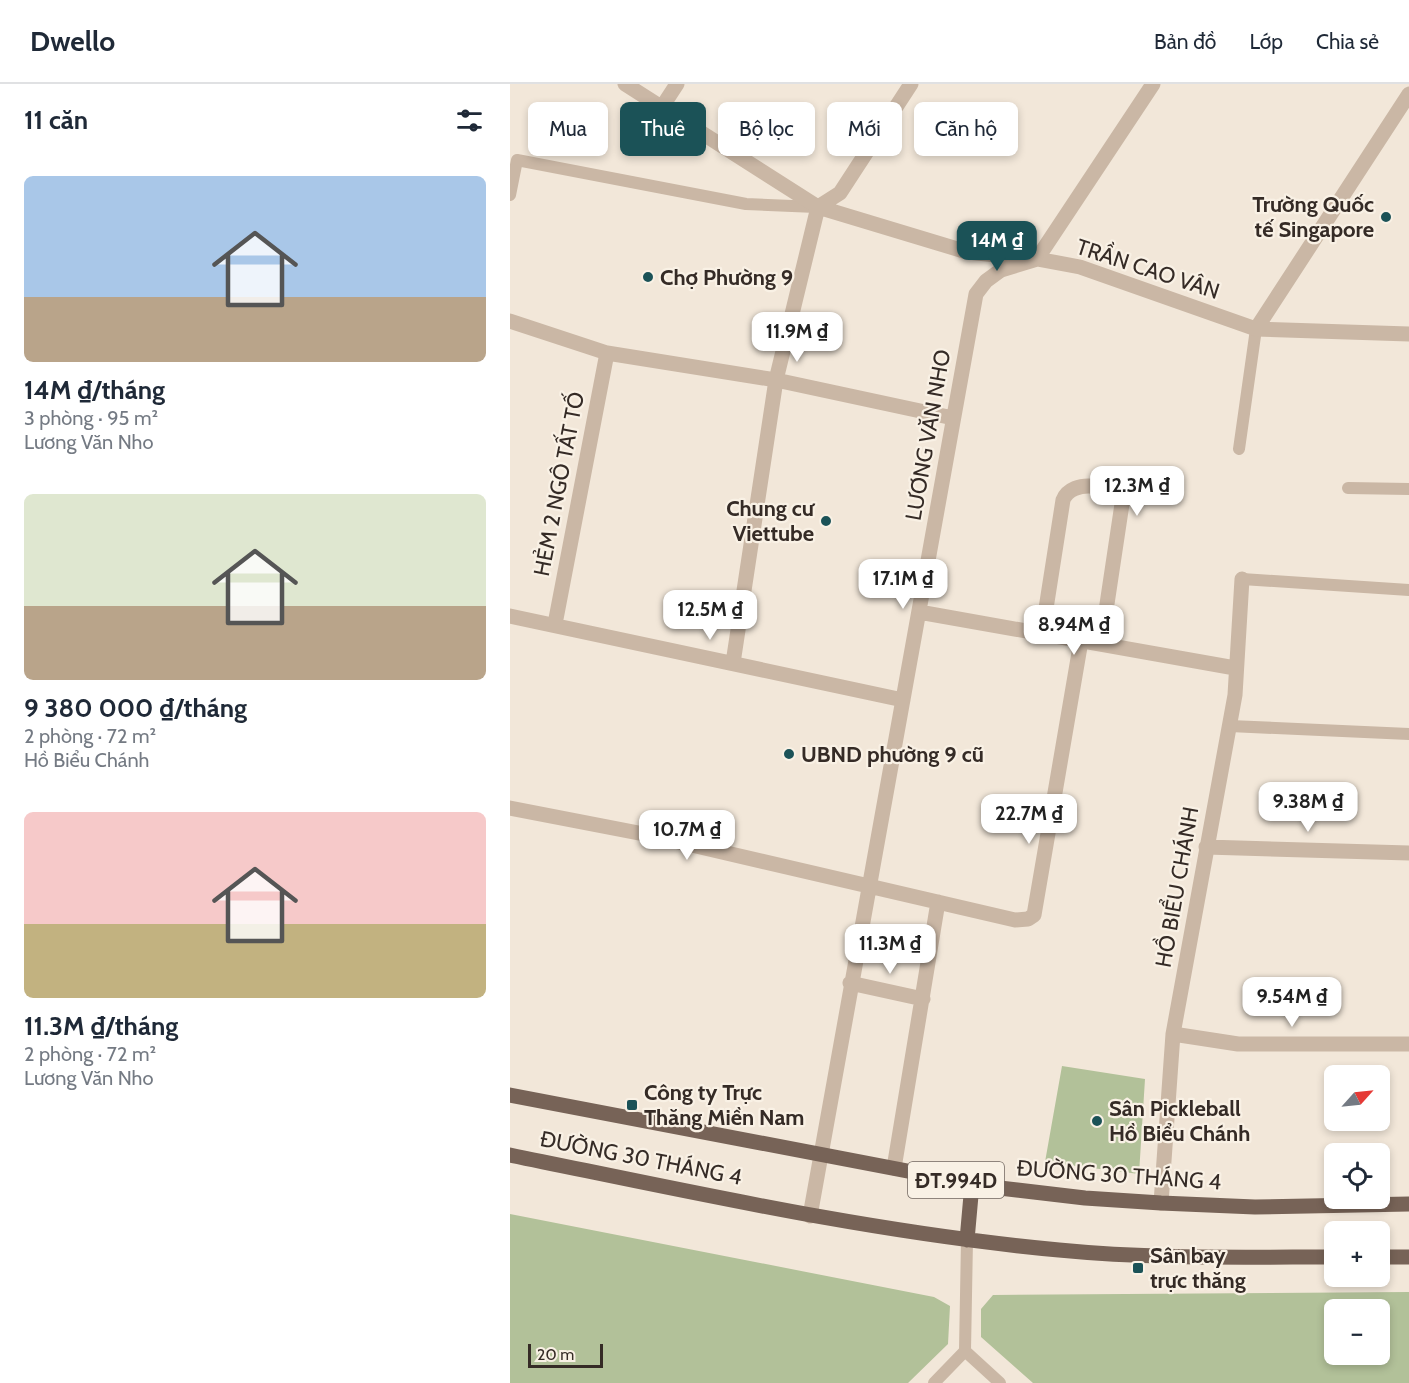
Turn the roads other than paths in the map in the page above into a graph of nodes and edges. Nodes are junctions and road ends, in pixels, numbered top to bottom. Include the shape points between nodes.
1 (625, 84) edge
2 (677, 84) edge
3 (910, 84) edge
4 (1153, 84) edge
5 (1409, 94) edge
6 (654, 102) edge
7 (665, 102) edge
8 (706, 135) edge
9 (513, 158) edge
10 (510, 195) edge
11 (818, 207) junction
12 (1036, 259) junction
13 (510, 321) edge
14 (1256, 329) junction
15 (1409, 334) edge
16 (607, 352) junction
17 (776, 380) junction
18 (953, 418) junction
19 (1239, 449) dead end
20 (1348, 488) dead end
21 (1409, 489) edge
22 (1242, 579) joint
23 (1409, 590) edge
24 (919, 612) junction
25 (510, 616) edge
26 (555, 624) junction
27 (1042, 634) junction
28 (1081, 641) junction
29 (1101, 644) junction
30 (733, 663) junction
31 (1235, 668) junction
32 (903, 700) junction
33 (1230, 726) junction
34 (1409, 734) edge
35 (510, 808) edge
36 (1206, 847) junction
37 (1409, 853) edge
38 (869, 885) junction
39 (938, 902) junction
40 (850, 983) junction
41 (922, 999) junction
42 (1173, 1034) junction
43 (1409, 1044) edge
44 (510, 1095) edge
45 (822, 1154) junction
46 (510, 1155) edge
47 (894, 1168) junction
48 (972, 1184) junction
49 (1161, 1203) junction
50 (1409, 1204) edge
51 (810, 1216) junction
52 (967, 1240) junction
53 (1324, 1257) edge
54 (1390, 1257) edge
55 (1409, 1257) edge
56 (965, 1351) junction
57 (934, 1383) edge
58 (1000, 1383) edge

1 - 6 street, TRẦN CAO VÂN
2 - 7 street
3 - 11 street via 840,193
4 - 12 street
5 - 14 street
8 - 11 street, TRẦN CAO VÂN
9 - 10 lane
9 - 11 lane via 746,204
11 - 12 street, TRẦN CAO VÂN via 967,252
11 - 17 street
12 - 14 street, TRẦN CAO VÂN via 1080,267
12 - 18 street, LƯƠNG VĂN NHO via 1001,270 979,287
13 - 16 street
14 - 15 street, TRẦN CAO VÂN
14 - 19 lane
16 - 17 street
16 - 26 street, HẺM 2 NGÔ TẤT TỐ
17 - 18 street
17 - 30 street
18 - 24 street, LƯƠNG VĂN NHO
20 - 21 lane
22 - 23 lane
22 - 31 street, HỒ BIỂU CHÁNH
24 - 27 street
24 - 32 street, LƯƠNG VĂN NHO
25 - 26 street
26 - 30 street
27 - 28 street
27 - 29 street via 1063,500 1068,490 1080,485 1111,492 1122,504
28 - 29 street
28 - 39 street via 1034,915 1016,920
29 - 31 street
30 - 32 street
31 - 33 street, HỒ BIỂU CHÁNH
32 - 38 street, LƯƠNG VĂN NHO
33 - 34 lane
33 - 36 street, HỒ BIỂU CHÁNH
35 - 38 street
36 - 37 street
36 - 42 street, HỒ BIỂU CHÁNH
38 - 39 street
38 - 40 street, LƯƠNG VĂN NHO
39 - 41 street
40 - 41 street
40 - 45 street, LƯƠNG VĂN NHO
41 - 47 street
42 - 43 street via 1238,1044
42 - 49 street, HỒ BIỂU CHÁNH
44 - 45 main road, ĐƯỜNG 30 THÁNG 4 / ĐT.994D
45 - 47 main road, ĐƯỜNG 30 THÁNG 4 / ĐT.994D
45 - 51 street, LƯƠNG VĂN NHO
46 - 51 main road, ĐƯỜNG 30 THÁNG 4 / ĐT.994D
47 - 48 main road, ĐƯỜNG 30 THÁNG 4 / ĐT.994D
48 - 49 main road, ĐƯỜNG 30 THÁNG 4 / ĐT.994D
48 - 52 main road
49 - 50 main road, ĐƯỜNG 30 THÁNG 4 / ĐT.994D via 1254,1207
51 - 52 main road, ĐƯỜNG 30 THÁNG 4 / ĐT.994D
52 - 53 main road, ĐƯỜNG 30 THÁNG 4 / ĐT.994D via 1164,1256
52 - 56 lane
54 - 55 main road
56 - 57 lane
56 - 58 lane

